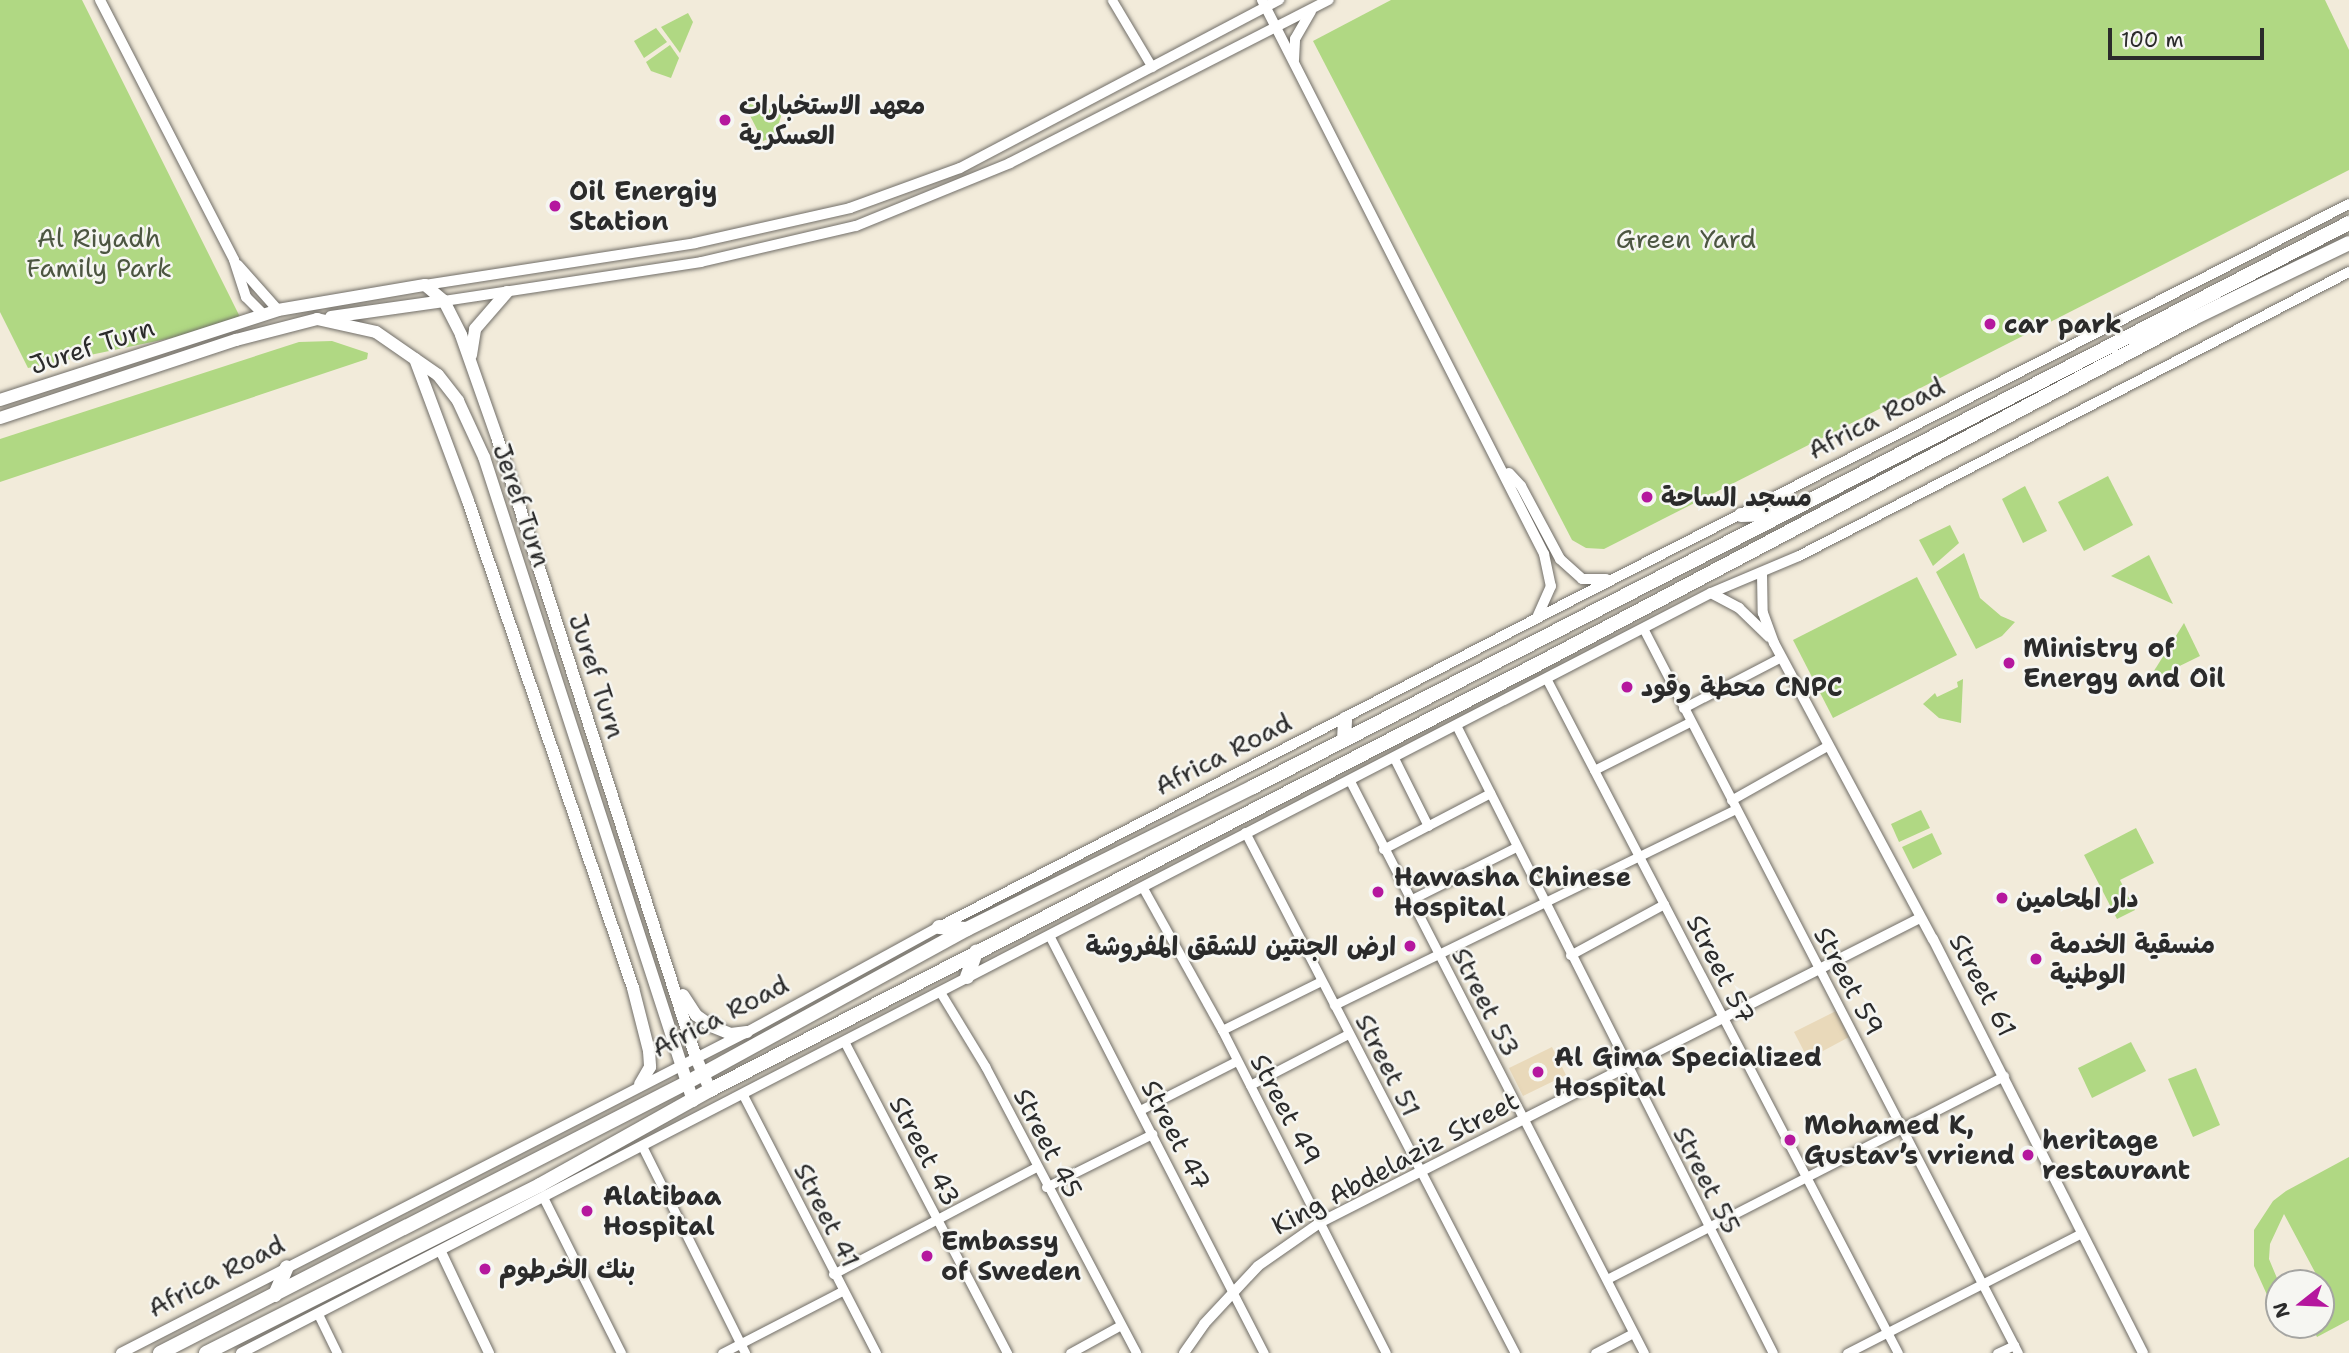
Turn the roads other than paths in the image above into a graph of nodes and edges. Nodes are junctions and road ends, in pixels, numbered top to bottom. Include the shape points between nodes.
1 (100, 0) edge
2 (1112, 0) edge
3 (1279, 0) edge
4 (1329, 0) edge
5 (1264, 4) edge
6 (1314, 8) junction
7 (1276, 27) junction
8 (1294, 63) junction
9 (1152, 67) junction
10 (1003, 147) junction
11 (1010, 163) junction
12 (2349, 204) edge
13 (825, 216) junction
14 (2349, 223) edge
15 (830, 234) junction
16 (2349, 243) edge
17 (234, 260) junction
18 (2349, 272) edge
19 (425, 285) junction
20 (507, 292) junction
21 (444, 301) junction
22 (278, 310) junction
23 (263, 314) junction
24 (317, 319) junction
25 (414, 359) junction
26 (470, 359) junction
27 (0, 400) edge
28 (0, 418) edge
29 (1502, 466) junction
30 (1784, 514) junction
31 (1741, 515) junction
32 (1762, 575) junction
33 (1621, 576) junction
34 (1711, 593) junction
35 (1537, 618) junction
36 (1643, 628) junction
37 (1774, 642) junction
38 (1781, 657) junction
39 (1546, 678) junction
40 (1683, 708) junction
41 (1345, 719) junction
42 (1690, 722) junction
43 (1456, 725) junction
44 (1343, 740) junction
45 (1827, 746) junction
46 (1394, 758) junction
47 (1594, 771) junction
48 (1350, 781) junction
49 (1490, 793) junction
50 (1733, 804) junction
51 (1428, 826) junction
52 (1169, 828) junction
53 (1245, 832) junction
54 (1181, 847) junction
55 (1516, 847) junction
56 (1383, 849) junction
57 (1639, 856) junction
58 (1143, 888) junction
59 (1410, 900) junction
60 (1543, 903) junction
61 (1664, 904) junction
62 (1920, 918) junction
63 (939, 927) junction
64 (967, 929) junction
65 (1050, 937) junction
66 (976, 952) junction
67 (1570, 955) junction
68 (1438, 956) junction
69 (1820, 970) junction
70 (967, 977) junction
71 (1321, 981) junction
72 (676, 986) junction
73 (940, 992) junction
74 (1334, 1005) junction
75 (1723, 1019) junction
76 (1222, 1030) junction
77 (747, 1032) junction
78 (1348, 1034) junction
79 (845, 1043) junction
80 (696, 1058) junction
81 (1236, 1060) junction
82 (679, 1066) junction
83 (1626, 1068) junction
84 (703, 1073) junction
85 (2004, 1076) junction
86 (686, 1083) junction
87 (640, 1084) junction
88 (1250, 1085) junction
89 (710, 1090) junction
90 (743, 1095) junction
91 (693, 1101) junction
92 (1140, 1110) junction
93 (1524, 1120) junction
94 (1902, 1127) junction
95 (1152, 1134) junction
96 (643, 1148) junction
97 (1036, 1167) junction
98 (1420, 1170) junction
99 (1806, 1175) junction
100 (1046, 1187) junction
101 (544, 1199) junction
102 (937, 1219) junction
103 (1321, 1222) junction
104 (1707, 1226) junction
105 (2082, 1233) junction
106 (441, 1252) junction
107 (287, 1267) junction
108 (833, 1274) junction
109 (1607, 1279) junction
110 (1984, 1283) junction
111 (1233, 1290) junction
112 (842, 1291) junction
113 (275, 1295) junction
114 (318, 1314) junction
115 (1121, 1325) junction
116 (1888, 1332) junction
117 (1633, 1333) junction
118 (240, 1335) junction
119 (740, 1344) junction
120 (2016, 1349) edge
121 (121, 1353) edge
122 (160, 1353) edge
123 (206, 1353) edge
124 (228, 1353) edge
125 (242, 1353) edge
126 (337, 1353) edge
127 (489, 1353) edge
128 (621, 1353) edge
129 (722, 1353) edge
130 (745, 1353) edge
131 (876, 1353) edge
132 (1007, 1353) edge
133 (1070, 1353) edge
134 (1136, 1353) edge
135 (1184, 1353) edge
136 (1264, 1353) edge
137 (1386, 1353) edge
138 (1515, 1353) edge
139 (1595, 1353) edge
140 (1644, 1353) edge
141 (1773, 1353) edge
142 (1847, 1353) edge
143 (1898, 1353) edge
144 (1997, 1353) edge
145 (2143, 1353) edge

1 - 17 street
2 - 9 street
3 - 5 street
4 - 6 street
5 - 7 street
5 - 9 street
6 - 7 street
6 - 8 street via 1295,39
7 - 8 street
7 - 11 street
8 - 29 street
9 - 10 street
10 - 11 street
10 - 13 street via 922,183
11 - 15 street via 926,200
12 - 31 street, Africa Road
13 - 15 street
13 - 19 street via 695,243
14 - 30 highway, Africa Road
15 - 20 street via 701,262
16 - 54 highway
17 - 22 street
17 - 23 street via 246,297
18 - 32 street
19 - 21 main road, Juref Turn
19 - 22 main road, Juref Turn
20 - 21 street
20 - 26 main road via 475,329
21 - 24 main road
21 - 26 main road, Juref Turn
22 - 23 main road, Juref Turn
23 - 27 main road, Juref Turn
24 - 25 main road, Jeref Turn via 376,332
24 - 28 main road, Jeref Turn via 236,340
25 - 82 main road, Jeref Turn via 438,375 458,401 484,457
25 - 87 main road via 468,501 633,988 649,1051 650,1067
26 - 72 main road, Juref Turn
29 - 33 street via 1521,486 1570,570 1582,579 1596,581
29 - 35 street via 1549,566 1550,592
30 - 31 highway
30 - 44 highway, Africa Road
31 - 33 street, Africa Road
32 - 34 street
32 - 37 street via 1763,613
33 - 35 street, Africa Road
34 - 36 street
34 - 37 street via 1739,608
35 - 41 street, Africa Road
36 - 39 street
36 - 40 street, Street 59
37 - 38 street, Street 61
38 - 40 street
38 - 45 street, Street 61
39 - 43 street
39 - 47 street, Street 57
40 - 42 street, Street 59
41 - 44 highway
41 - 63 street, Africa Road
42 - 47 street
42 - 50 street, Street 59
43 - 46 street
43 - 49 street, Street 55
44 - 52 highway, Africa Road
45 - 50 street
45 - 62 street, Street 61
46 - 48 street
46 - 51 street
47 - 57 street, Street 57
48 - 53 street
48 - 56 street, Street 53
49 - 51 street
49 - 55 street, Street 55
50 - 57 street
50 - 69 street, Street 59
51 - 56 street
52 - 54 highway
52 - 64 highway, Africa Road
53 - 58 street
53 - 71 street, Street 51
54 - 66 highway
55 - 59 street
55 - 60 street, Street 55
56 - 59 street, Street 53
57 - 60 street
57 - 61 street, Street 57
58 - 65 street
58 - 76 street, Street 49
59 - 68 street, Street 53
60 - 67 street, Street 55
60 - 68 street
61 - 67 street
61 - 75 street, Street 57
62 - 69 street, King Abdelaziz Street
62 - 85 street, Street 61
63 - 64 highway
63 - 77 street, Africa Road
64 - 84 highway, Africa Road
65 - 70 street
65 - 92 street, Street 47
66 - 70 highway
66 - 89 highway
67 - 83 street, Street 55
68 - 74 street
68 - 93 street, Street 53
69 - 75 street, King Abdelaziz Street
69 - 94 street, Street 59
70 - 73 street
71 - 74 street, Street 51
71 - 76 street
72 - 77 main road via 696,1015 711,1026 731,1034
72 - 80 main road, Juref Turn
73 - 79 street
73 - 97 street, Street 45 via 985,1066
74 - 78 street, Street 51
75 - 83 street, King Abdelaziz Street
75 - 99 street, Street 57
76 - 81 street, Street 49
77 - 80 street, Africa Road
78 - 88 street
78 - 98 street, Street 51
79 - 90 street
79 - 102 street, Street 43
80 - 82 street, Africa Road
80 - 84 main road, Juref Turn
81 - 88 street, Street 49
81 - 92 street
82 - 86 main road, Jeref Turn
82 - 87 street, Africa Road
83 - 93 street, King Abdelaziz Street
83 - 104 street, Street 55
84 - 86 highway, Africa Road
84 - 89 main road, Juref Turn
85 - 94 street
85 - 105 street, Street 61
86 - 91 main road, Jeref Turn
86 - 113 highway, Africa Road
87 - 107 street, Africa Road
88 - 103 street, Street 49
89 - 91 highway
90 - 96 street
90 - 108 street, Street 41
91 - 118 highway via 540,1185
92 - 95 street, Street 47
93 - 98 street, King Abdelaziz Street
93 - 109 street, Street 53
94 - 99 street
94 - 110 street, Street 59
95 - 100 street
95 - 111 street, Street 47
96 - 101 street
96 - 119 street
97 - 100 street, Street 45
97 - 102 street
98 - 103 street, King Abdelaziz Street
98 - 138 street, Street 51
99 - 104 street
99 - 116 street, Street 57
100 - 115 street, Street 45
101 - 106 street
101 - 128 street
102 - 108 street
102 - 132 street, Street 43
103 - 111 street, King Abdelaziz Street via 1271,1255
103 - 137 street, Street 49
104 - 109 street
104 - 141 street, Street 55
105 - 110 street
105 - 145 street, Street 61
106 - 114 street
106 - 127 street
107 - 113 highway
107 - 121 street, Africa Road
108 - 112 street, Street 41
109 - 117 street, Street 53
110 - 116 street
110 - 120 street, Street 59
111 - 135 street, King Abdelaziz Street
111 - 136 street, Street 47
112 - 119 street
112 - 131 street, Street 41
113 - 122 highway, Africa Road
114 - 125 street
114 - 126 street
115 - 133 street
115 - 134 street, Street 45
116 - 142 street
116 - 143 street, Street 57
117 - 139 street
117 - 140 street, Street 53
118 - 123 highway
118 - 124 highway
119 - 129 street
119 - 130 street
120 - 144 street

